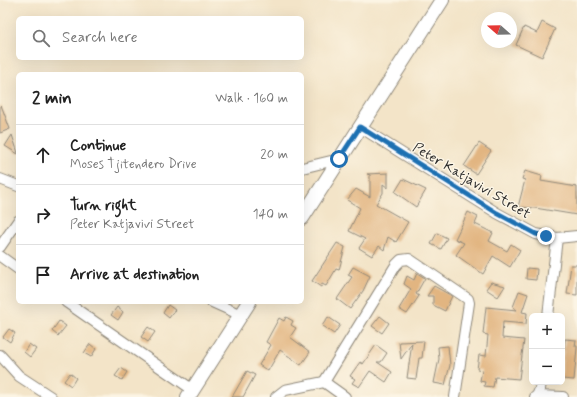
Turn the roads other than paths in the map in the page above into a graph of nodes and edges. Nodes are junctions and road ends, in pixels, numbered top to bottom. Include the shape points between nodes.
1 (442, 0) edge
2 (360, 127) junction
3 (339, 159) junction
4 (304, 168) edge
5 (0, 179) edge
6 (16, 185) edge
7 (304, 215) edge
8 (16, 223) edge
9 (577, 236) edge
10 (557, 238) junction
11 (0, 247) edge
12 (0, 256) edge
13 (16, 268) edge
14 (69, 304) edge
15 (217, 304) edge
16 (248, 304) edge
17 (548, 313) edge
18 (241, 314) junction
19 (0, 355) edge
20 (324, 382) junction
21 (541, 385) edge
22 (190, 393) edge
23 (51, 397) edge
24 (276, 397) edge
25 (345, 397) edge
26 (455, 397) edge
27 (536, 397) edge
28 (563, 397) edge

1 - 2 street
2 - 3 street
2 - 10 street, Peter Katjavivi Street via 497,213 536,234
3 - 4 street
3 - 7 street
5 - 6 street
8 - 11 street
9 - 10 street, Peter Katjavivi Street
10 - 17 street
12 - 13 street
14 - 22 street
15 - 18 street
16 - 18 street
18 - 22 street
19 - 23 street via 19,376
20 - 24 street via 285,390
20 - 25 street
20 - 26 street via 396,265 401,260 409,259 468,299 470,303
21 - 27 street
27 - 28 street

